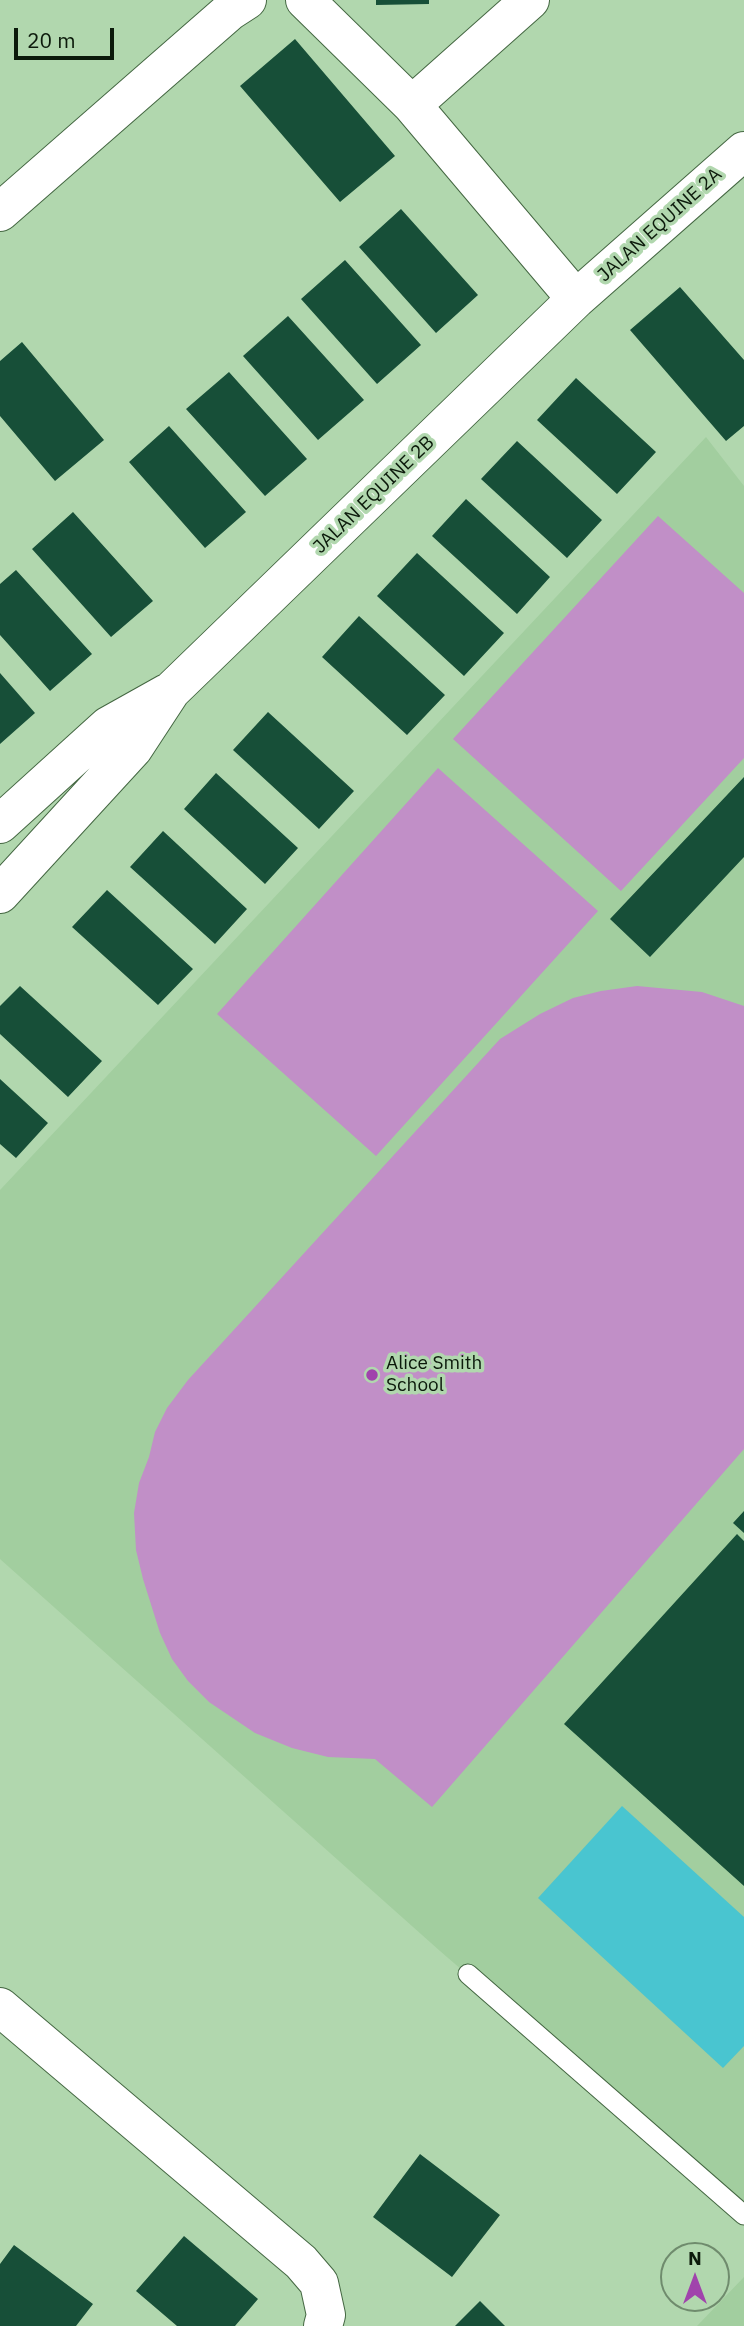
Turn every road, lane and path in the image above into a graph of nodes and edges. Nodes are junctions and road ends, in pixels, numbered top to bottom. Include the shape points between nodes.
1 (247, 0) edge
2 (305, 0) edge
3 (530, 0) edge
4 (412, 106) junction
5 (744, 151) edge
6 (0, 212) edge
7 (576, 299) junction
8 (172, 691) junction
9 (0, 824) edge
10 (0, 894) edge
11 (468, 1974) dead end
12 (0, 2007) edge
13 (744, 2214) edge
14 (323, 2326) edge

1 - 6 street
2 - 4 street
3 - 4 street
4 - 7 street
5 - 7 street, JALAN EQUINE 2A
7 - 8 street, JALAN EQUINE 2B
8 - 9 street, JALAN EQUINE 2B via 108,726
8 - 10 street, JALAN EQUINE 2B via 133,749
11 - 13 lane
12 - 14 street via 301,2262 319,2283 326,2315

